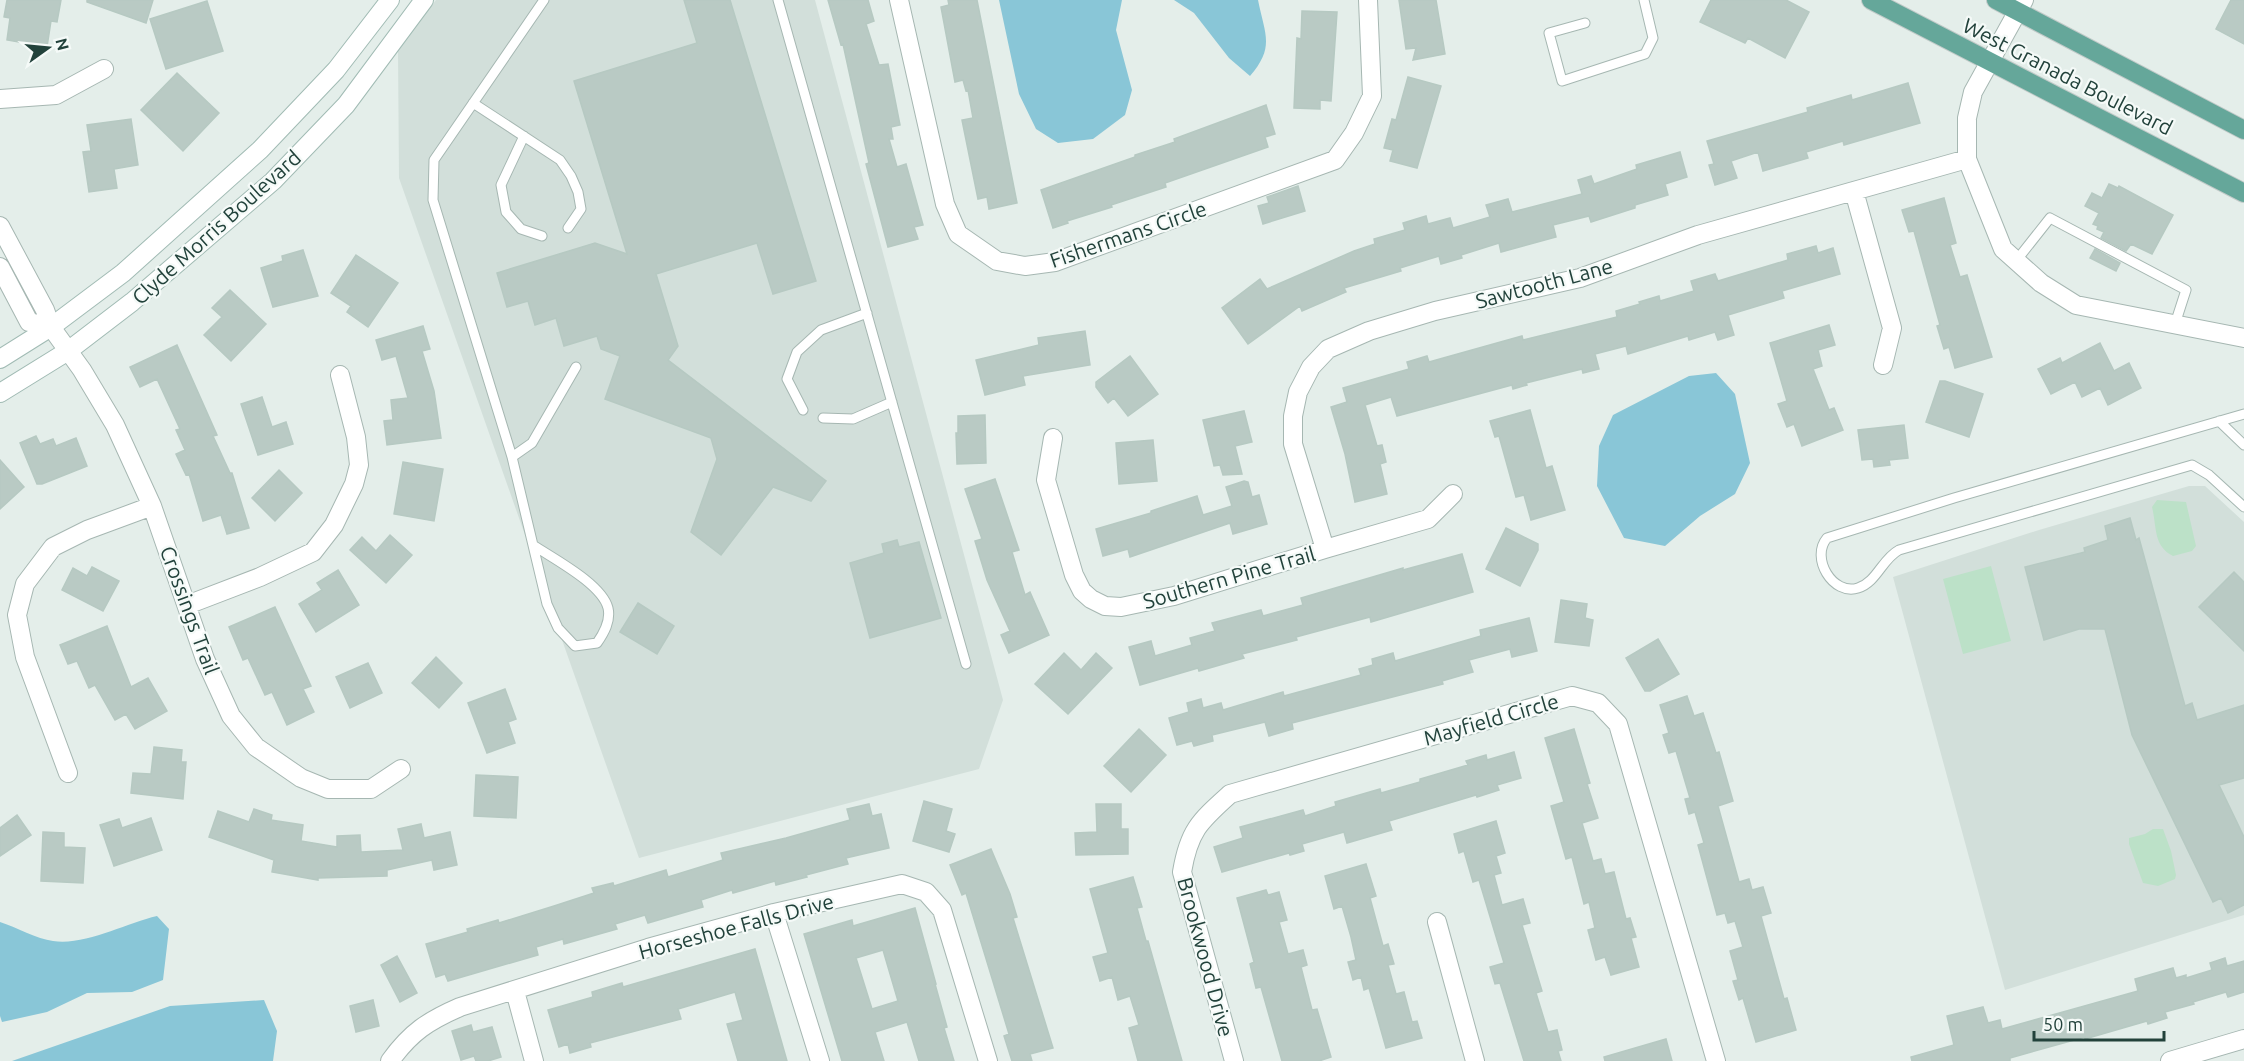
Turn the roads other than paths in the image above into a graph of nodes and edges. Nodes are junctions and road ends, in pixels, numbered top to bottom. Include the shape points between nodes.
1 (390, 0) edge
2 (424, 0) edge
3 (544, 0) edge
4 (778, 0) edge
5 (899, 0) edge
6 (1368, 0) edge
7 (1644, 0) edge
8 (1871, 0) edge
9 (1996, 0) edge
10 (2021, 5) edge
11 (1585, 23) dead end
12 (1989, 60) junction
13 (104, 69) dead end
14 (0, 99) edge
15 (473, 103) junction
16 (2244, 130) edge
17 (524, 136) junction
18 (1967, 159) junction
19 (1854, 191) junction
20 (2244, 193) edge
21 (0, 226) edge
22 (568, 228) dead end
23 (542, 236) dead end
24 (2016, 261) junction
25 (0, 267) edge
26 (867, 313) junction
27 (2175, 324) junction
28 (51, 327) junction
29 (2244, 338) edge
30 (68, 351) junction
31 (0, 359) edge
32 (1884, 365) dead end
33 (576, 367) dead end
34 (340, 375) dead end
35 (0, 393) edge
36 (892, 402) junction
37 (803, 410) dead end
38 (2244, 414) edge
39 (823, 418) dead end
40 (2219, 421) junction
41 (1053, 438) dead end
42 (2244, 446) edge
43 (512, 457) junction
44 (1453, 494) dead end
45 (152, 506) junction
46 (2244, 507) edge
47 (533, 545) junction
48 (1325, 549) junction
49 (187, 605) junction
50 (966, 664) dead end
51 (401, 769) dead end
52 (68, 774) dead end
53 (1200, 820) joint
54 (774, 913) junction
55 (1437, 922) dead end
56 (515, 991) junction
57 (2244, 1039) edge
58 (390, 1061) edge
59 (534, 1061) edge
60 (820, 1061) edge
61 (988, 1061) edge
62 (1234, 1061) edge
63 (1476, 1061) edge
64 (1716, 1061) edge
65 (2170, 1061) edge

1 - 28 street, Clyde Morris Boulevard via 336,70 260,150 123,273
2 - 30 street, Clyde Morris Boulevard via 346,105 273,181 132,302
3 - 15 lane
4 - 26 lane
5 - 6 street, Fishermans Circle via 945,204 958,234 997,261 1025,266 1054,262 1335,160 1372,96
7 - 11 lane via 1653,38 1645,54 1562,81 1549,33
8 - 12 main road, West Granada Boulevard
9 - 10 main road, West Granada Boulevard
10 - 12 street
10 - 16 main road, West Granada Boulevard
12 - 18 street via 1973,92 1967,118
12 - 20 main road, West Granada Boulevard
13 - 14 street via 56,95
15 - 17 lane
15 - 43 lane via 434,160 433,200
17 - 22 lane via 560,160 571,176 581,209
17 - 23 lane via 501,185 506,212 521,230
18 - 19 street, Sawtooth Lane
18 - 24 street via 2003,249
19 - 32 street via 1892,328
19 - 48 street, Sawtooth Lane via 1698,235 1580,278 1435,311 1369,331 1328,350 1311,368 1298,392 1293,416 1293,444
21 - 28 street, Crossings Trail
24 - 27 street via 2076,305
24 - 27 lane via 2050,218 2186,290
25 - 28 street via 28,322
26 - 36 lane
26 - 37 lane via 821,330 797,352 787,379
27 - 29 street
28 - 30 street, Crossings Trail
28 - 31 street, Clyde Morris Boulevard
30 - 35 street, Clyde Morris Boulevard
30 - 45 street, Crossings Trail via 115,425
33 - 43 lane via 532,442
34 - 49 street via 359,465 334,525 313,552 260,578
36 - 39 lane via 853,419
36 - 50 lane
38 - 40 lane
40 - 42 lane
40 - 46 lane via 1827,538 1820,555 1825,571 1834,581 1855,589 1872,579 1899,550 2192,465
41 - 48 street, Southern Pine Trail via 1046,480 1074,575 1082,591 1105,606 1121,608 1174,596
43 - 47 lane
44 - 48 street, Southern Pine Trail via 1428,519
45 - 49 street, Crossings Trail
45 - 52 street via 52,547 25,584 17,615 25,657
47 - 47 lane via 547,604 558,628 575,646 597,643 607,630 608,608 593,584
49 - 51 street, Crossings Trail via 205,659 231,716 256,747 301,778 328,789 371,789
53 - 62 street, Brookwood Drive via 1186,849 1182,872
53 - 64 street, Mayfield Circle via 1230,794 1572,696 1598,703 1618,724
54 - 56 street, Horseshoe Falls Drive
54 - 60 street
54 - 61 street, Horseshoe Falls Drive via 903,884 926,892 942,910
55 - 63 street
56 - 58 street, Horseshoe Falls Drive via 435,1018 417,1029
56 - 59 street
57 - 65 street

